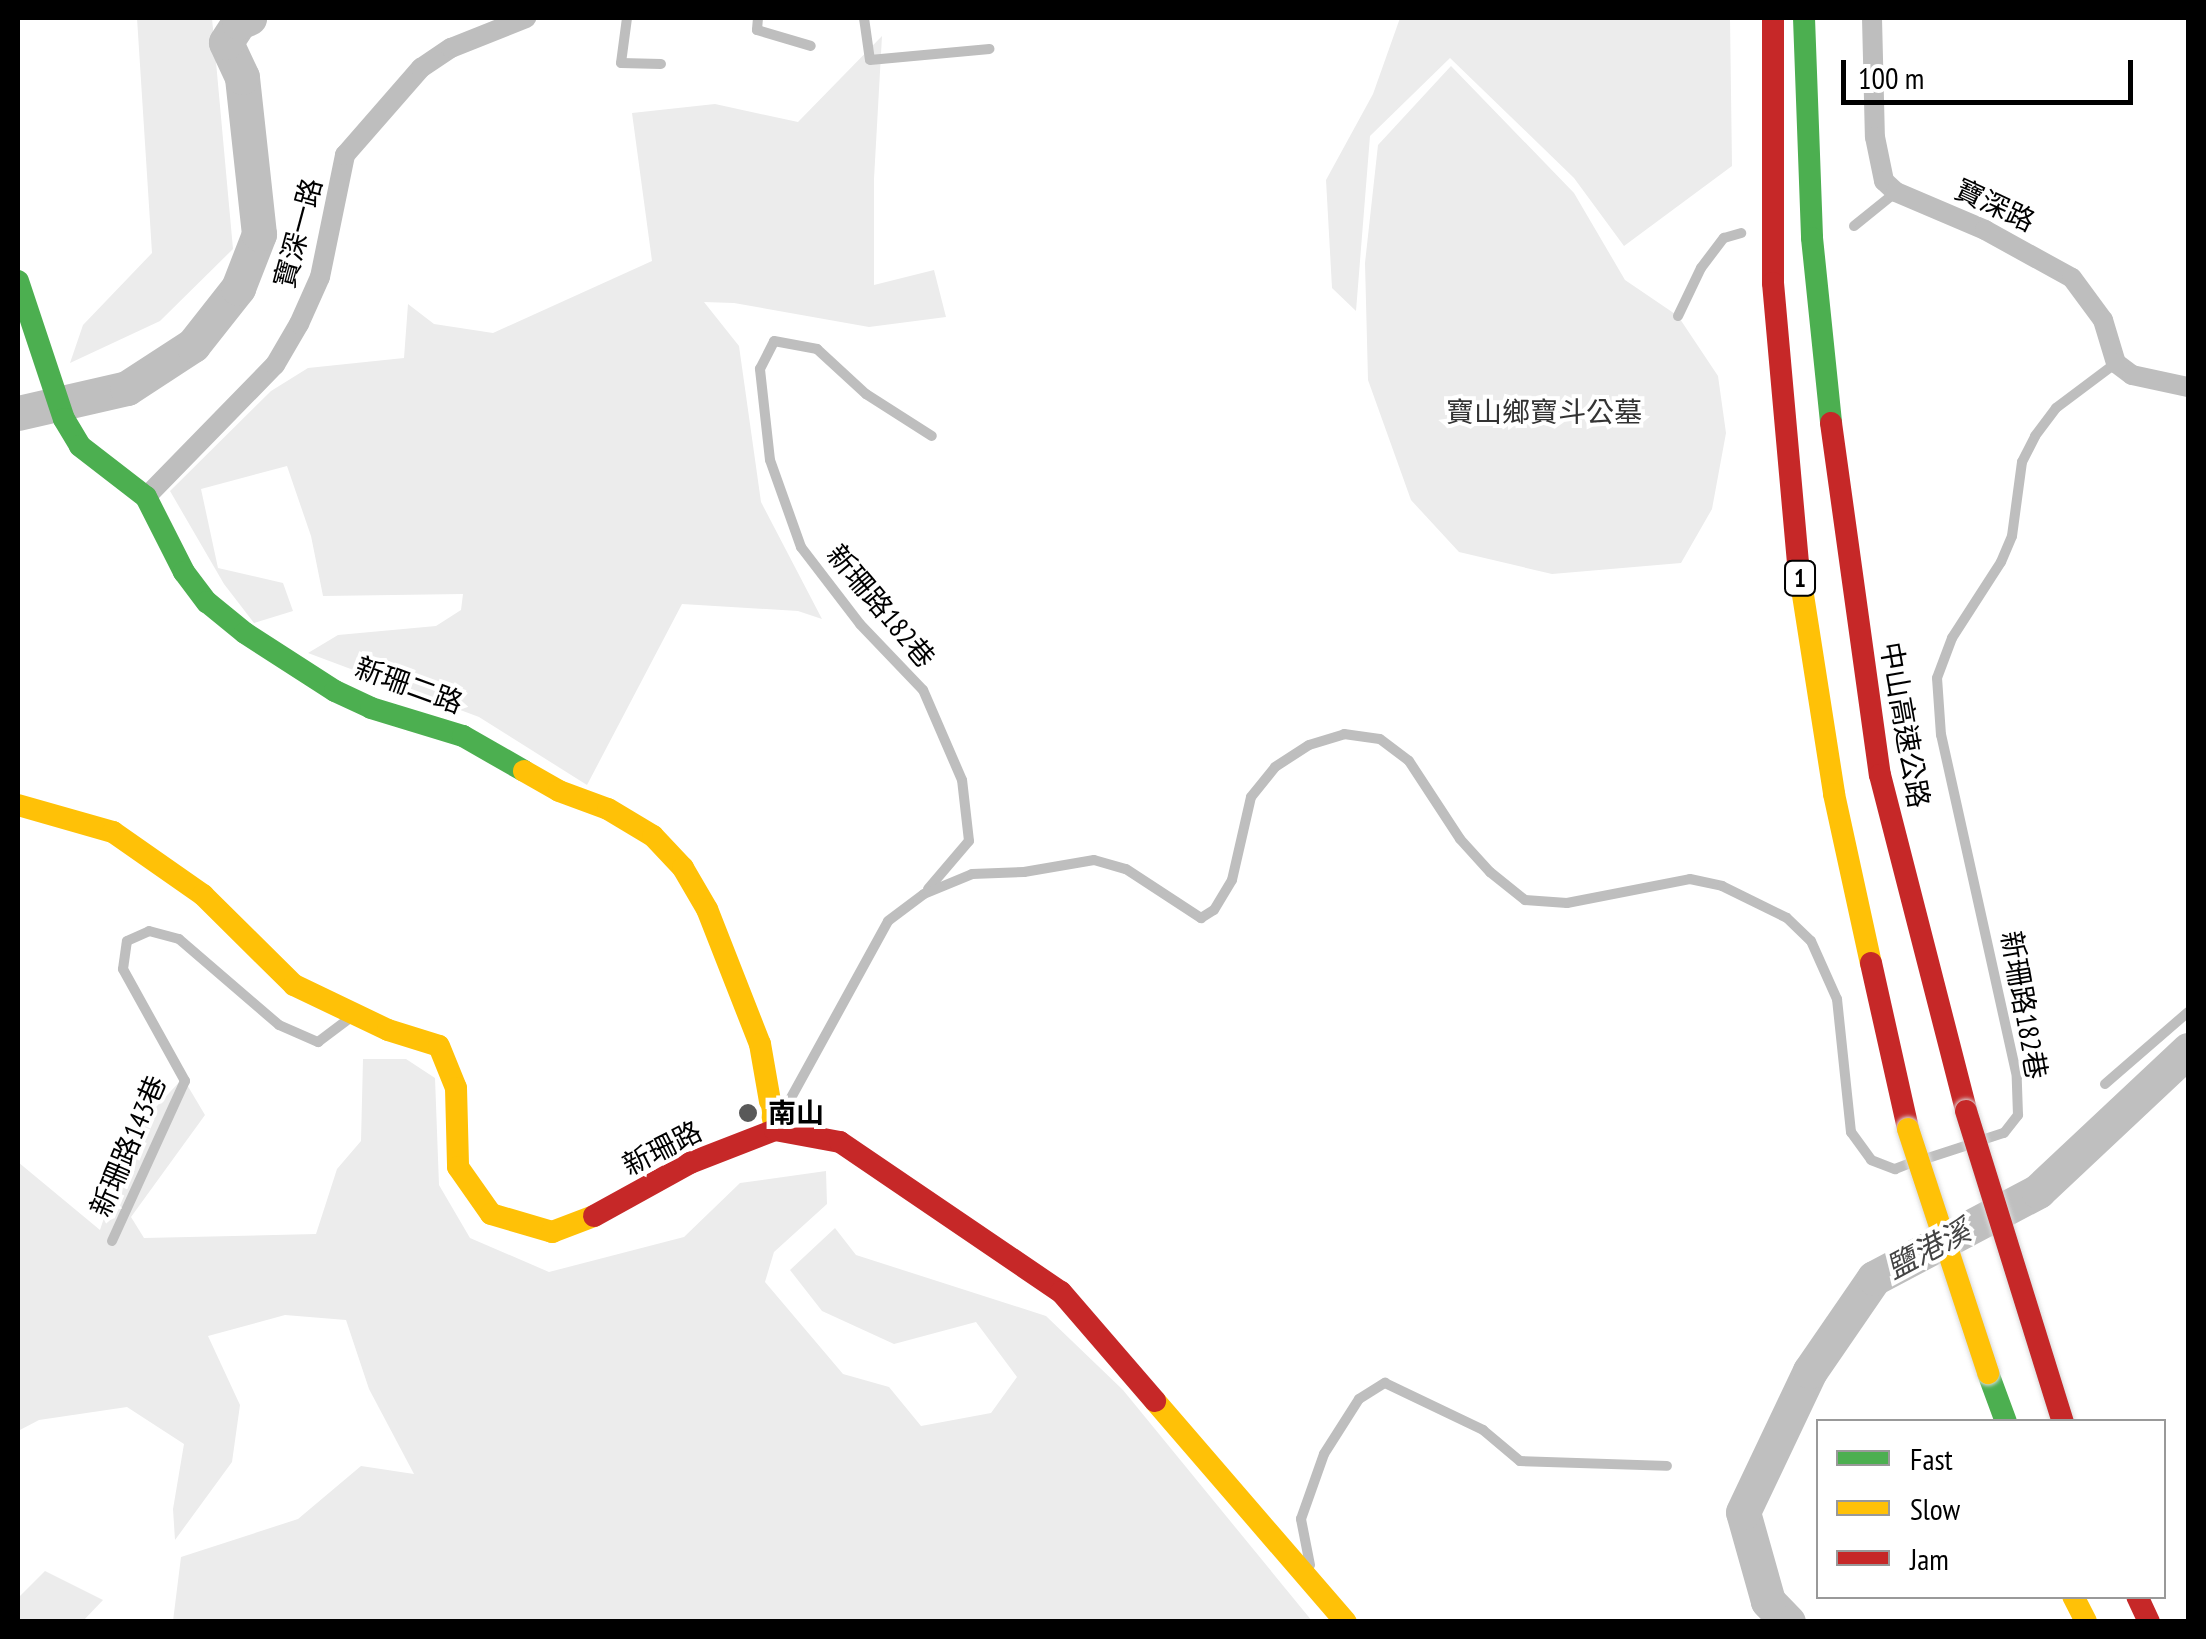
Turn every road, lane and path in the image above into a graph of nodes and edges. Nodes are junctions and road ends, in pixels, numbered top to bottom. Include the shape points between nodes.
1 (526, 18) edge
2 (626, 18) edge
3 (758, 18) edge
4 (864, 18) edge
5 (1772, 18) edge
6 (1804, 18) edge
7 (1872, 18) edge
8 (811, 46) dead end
9 (989, 49) dead end
10 (661, 64) dead end
11 (1896, 192) junction
12 (1854, 226) dead end
13 (1741, 233) dead end
14 (18, 282) edge
15 (1678, 316) dead end
16 (2116, 363) junction
17 (2188, 387) edge
18 (932, 436) dead end
19 (146, 497) junction
20 (18, 804) edge
21 (924, 894) junction
22 (2188, 1012) edge
23 (355, 1014) junction
24 (2105, 1084) dead end
25 (774, 1130) junction
26 (112, 1241) dead end
27 (2005, 1419) edge
28 (2062, 1419) edge
29 (1667, 1466) dead end
30 (2075, 1599) edge
31 (2138, 1599) edge
32 (1350, 1622) edge
33 (2086, 1622) edge
34 (2149, 1622) edge

1 - 19 street, 寶深一路 via 451,48 421,68 345,155 320,278 299,324 275,365
2 - 10 lane via 621,62
3 - 8 lane via 758,30
4 - 9 lane via 870,60
5 - 27 main road, 1, bridge via 1773,283 1792,534 1834,794 1908,1128
6 - 28 main road, 中山高速公路 / 1, bridge via 1812,238 1848,562 1880,774 1942,1034
7 - 11 street via 1879,168
11 - 12 lane
11 - 16 street, 寶深路 via 2072,278 2103,320
13 - 15 lane via 1724,238 1701,268
14 - 19 main road, 新珊二路 via 64,419 80,446
16 - 17 street via 2132,375
16 - 21 lane, 新珊路182巷 via 2056,408 2035,436 2022,462 2012,536 1952,638 1937,678 1942,735 2017,1077 2018,1115 2004,1133 1896,1168 1871,1160 1851,1132 1837,999 1812,941 1787,918 1722,886 1690,880 1567,902 1525,900 1490,872 1409,762 1380,739 1344,734 1310,744 1276,766 1252,796 1232,880 1214,910 1201,918 1126,869 1094,860 972,874
18 - 21 lane, 新珊路182巷 via 866,394 818,349 774,341 760,369 770,460 802,547 860,624 923,690 962,780 969,841
19 - 25 main road, 新珊二路 via 184,572 245,634 335,691 463,736 653,836 707,908 760,1044
20 - 23 main road, 新珊路 via 113,832 203,895 294,984
21 - 25 lane, 新珊路182巷 via 888,922 861,963
22 - 24 lane
23 - 25 main road, 新珊路 via 438,1046 456,1088 458,1166 491,1214 552,1232 613,1208 690,1163
23 - 26 lane, 新珊路143巷 via 318,1042 279,1026 179,938 149,931 127,940 124,969 185,1081
25 - 32 main road via 840,1142 1060,1292
29 - 32 lane via 1520,1460 1483,1430 1386,1384 1359,1400 1324,1454 1301,1519 1310,1567
30 - 33 main road
31 - 34 main road

